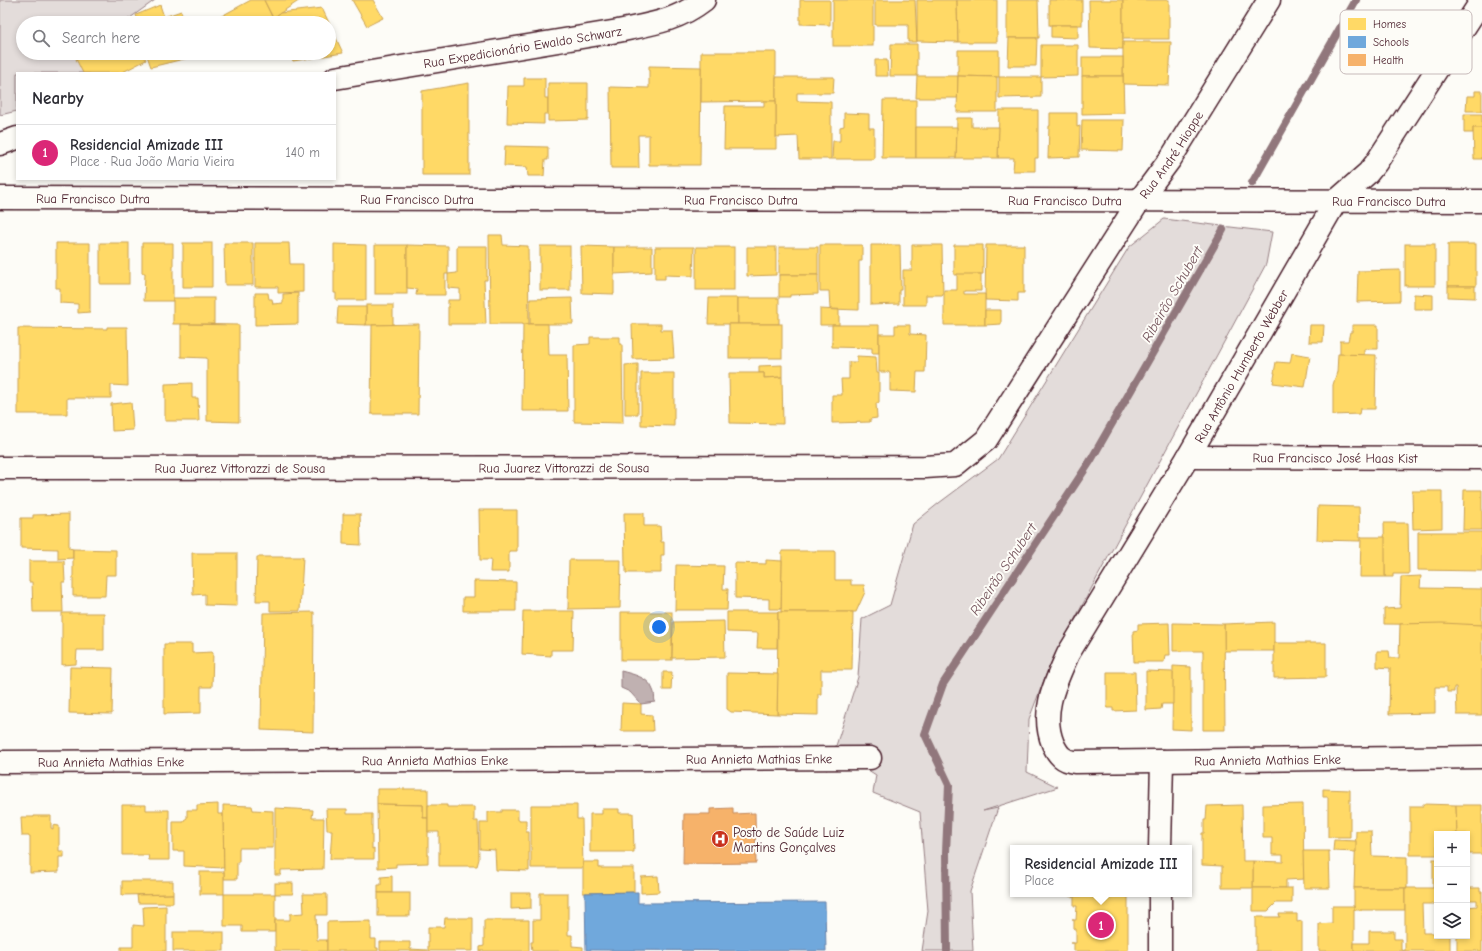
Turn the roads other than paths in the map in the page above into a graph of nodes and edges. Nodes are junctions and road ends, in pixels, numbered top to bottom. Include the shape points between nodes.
1 (704, 0) edge
2 (1269, 0) edge
3 (1482, 0) edge
4 (1472, 15) edge
5 (1434, 74) edge
6 (336, 78) edge
7 (16, 138) edge
8 (0, 144) edge
9 (0, 198) edge
10 (1139, 201) junction
11 (1336, 201) junction
12 (1482, 201) edge
13 (1058, 328) joint
14 (1188, 457) junction
15 (1482, 458) edge
16 (0, 468) edge
17 (1057, 753) joint
18 (1482, 757) edge
19 (870, 758) dead end
20 (1162, 761) junction
21 (0, 762) edge
22 (1160, 845) edge
23 (1160, 897) edge
24 (1160, 951) edge

1 - 6 street, Rua Expedicionário Ewaldo Schwarz via 691,10 664,22
2 - 10 street, Rua André Hioppe via 1171,158
3 - 4 street, Rua Antônio Humberto Webber
5 - 11 street, Rua Antônio Humberto Webber via 1376,163
7 - 8 street
9 - 10 street, Rua Francisco Dutra
10 - 11 street, Rua Francisco Dutra
10 - 13 street, Rua André Hioppe
11 - 12 street, Rua Francisco Dutra
11 - 14 street, Rua Antônio Humberto Webber
13 - 16 street, Rua Juarez Vittorazzi de Sousa via 986,440 955,465
14 - 15 street, Rua Francisco José Haas Kist
14 - 17 street, Rua Antônio Humberto Webber via 1068,654 1053,688 1048,716 1049,734
17 - 20 street, Rua Annieta Mathias Enke via 1067,761 1075,762
18 - 20 street, Rua Annieta Mathias Enke
19 - 21 street, Rua Annieta Mathias Enke
20 - 22 street
23 - 24 street

